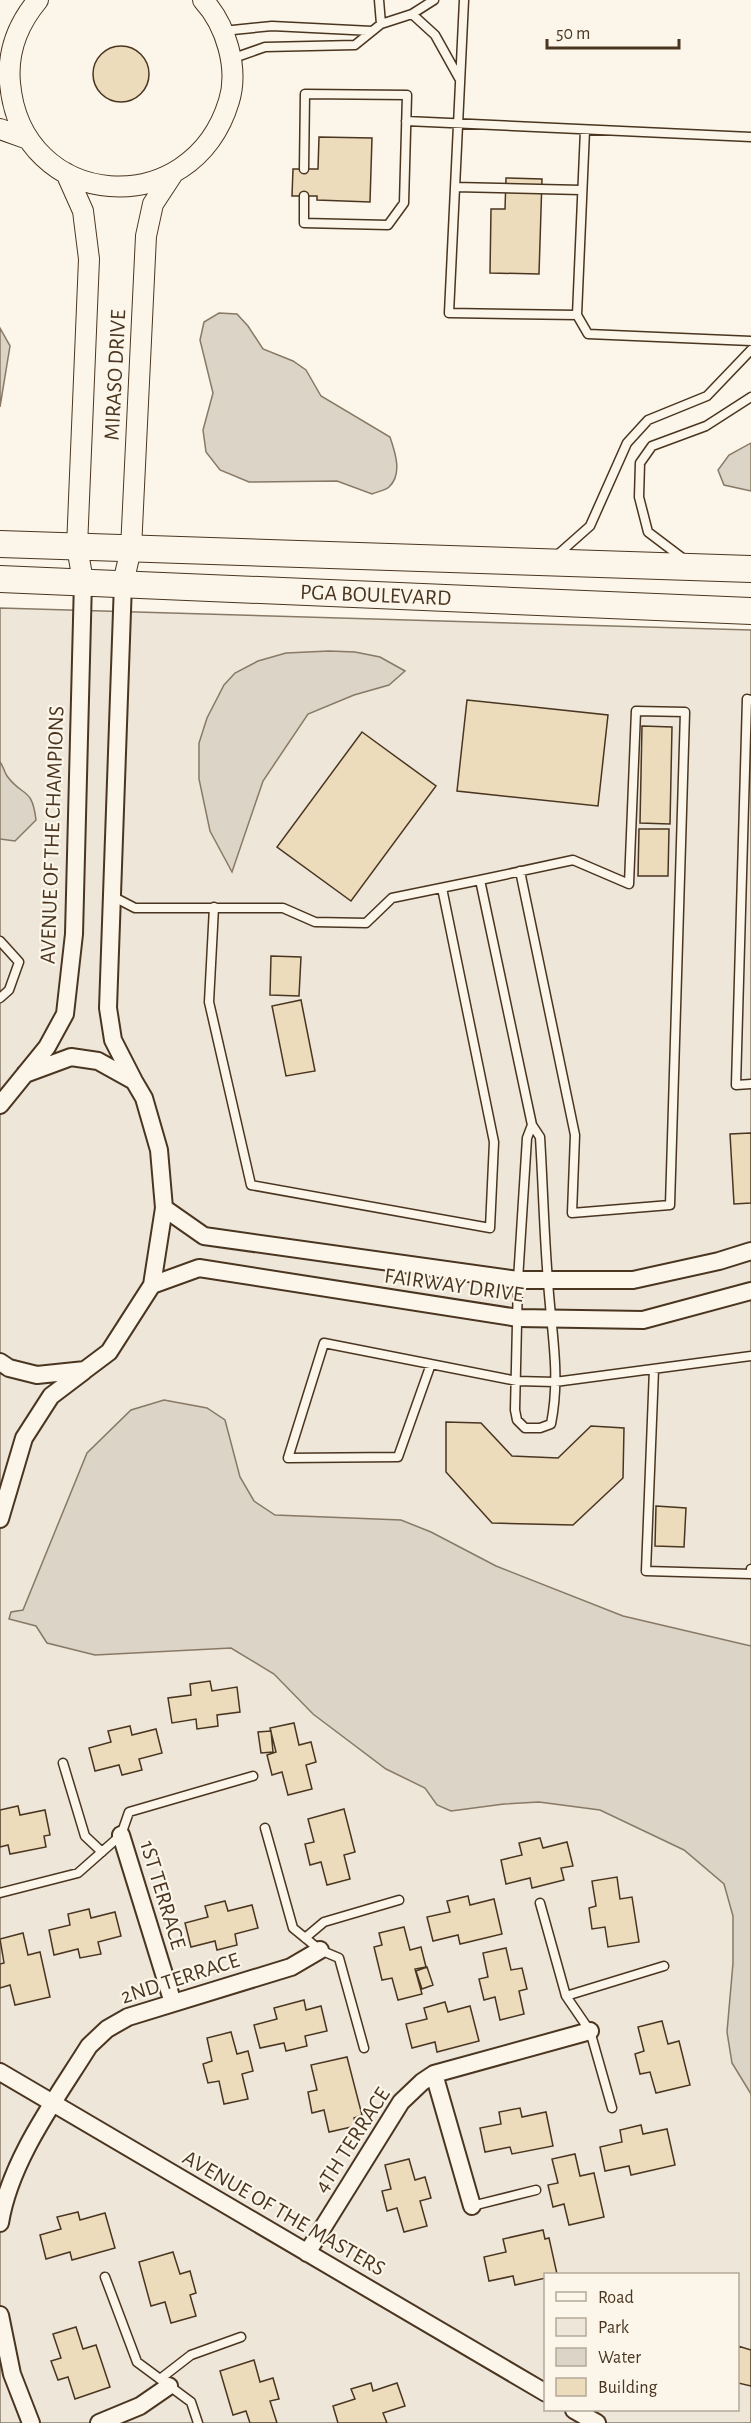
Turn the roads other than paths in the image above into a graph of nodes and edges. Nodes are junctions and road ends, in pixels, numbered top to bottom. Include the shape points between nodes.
1 (38, 0) edge
2 (203, 0) edge
3 (379, 0) edge
4 (434, 0) edge
5 (464, 0) edge
6 (412, 14) junction
7 (381, 24) junction
8 (372, 30) junction
9 (223, 31) junction
10 (231, 59) junction
11 (4, 71) edge
12 (459, 78) junction
13 (406, 121) junction
14 (457, 124) junction
15 (0, 129) edge
16 (585, 130) junction
17 (751, 137) edge
18 (28, 140) junction
19 (304, 169) dead end
20 (66, 173) junction
21 (172, 175) junction
22 (455, 187) junction
23 (581, 190) junction
24 (304, 196) dead end
25 (577, 315) junction
26 (751, 341) edge
27 (751, 350) edge
28 (751, 397) edge
29 (0, 544) edge
30 (77, 547) junction
31 (131, 549) junction
32 (549, 562) junction
33 (695, 567) junction
34 (751, 569) edge
35 (0, 579) edge
36 (83, 581) junction
37 (123, 583) junction
38 (751, 611) edge
39 (751, 700) edge
40 (747, 832) edge
41 (520, 871) junction
42 (480, 880) junction
43 (442, 888) junction
44 (110, 895) junction
45 (214, 907) junction
46 (0, 940) edge
47 (0, 998) edge
48 (22, 1076) junction
49 (134, 1081) junction
50 (751, 1084) edge
51 (0, 1105) edge
52 (532, 1125) junction
53 (164, 1208) junction
54 (751, 1251) edge
55 (518, 1280) junction
56 (548, 1280) junction
57 (152, 1285) junction
58 (751, 1291) edge
59 (518, 1318) junction
60 (551, 1319) junction
61 (751, 1356) edge
62 (0, 1362) edge
63 (431, 1364) junction
64 (654, 1369) junction
65 (85, 1370) junction
66 (517, 1381) junction
67 (555, 1382) junction
68 (0, 1520) edge
69 (751, 1569) edge
70 (63, 1763) dead end
71 (253, 1776) dead end
72 (265, 1828) dead end
73 (121, 1835) junction
74 (102, 1852) junction
75 (0, 1893) edge
76 (399, 1900) dead end
77 (540, 1904) dead end
78 (305, 1938) junction
79 (320, 1950) junction
80 (664, 1966) dead end
81 (566, 1996) junction
82 (173, 2003) junction
83 (590, 2031) junction
84 (364, 2048) dead end
85 (0, 2072) edge
86 (434, 2074) junction
87 (54, 2104) junction
88 (612, 2108) dead end
89 (536, 2190) dead end
90 (472, 2206) joint
91 (0, 2218) edge
92 (308, 2253) junction
93 (105, 2277) dead end
94 (0, 2315) edge
95 (241, 2337) dead end
96 (165, 2383) junction
97 (544, 2392) edge
98 (577, 2411) edge
99 (31, 2423) edge
100 (99, 2423) edge
101 (198, 2423) edge
102 (597, 2423) edge

1 - 11 street via 14,40
2 - 9 street
3 - 7 lane
4 - 6 lane
5 - 12 lane
6 - 7 lane
6 - 12 lane via 435,35
7 - 8 lane
8 - 9 lane via 272,26
8 - 10 lane via 355,45 265,47
9 - 10 street
10 - 21 street via 231,95 224,120 194,161
11 - 18 street via 12,105
12 - 14 lane
13 - 14 lane
13 - 19 lane via 407,95 305,94
13 - 24 lane via 404,203 388,225 303,223
14 - 16 lane
14 - 22 lane
15 - 18 street
16 - 17 lane
16 - 23 lane
18 - 20 street
20 - 21 street via 91,184 119,188
20 - 30 street, MIRASO DRIVE via 83,211 89,259
21 - 31 street, MIRASO DRIVE via 153,204 146,236
22 - 23 lane
22 - 25 lane via 448,313
23 - 25 lane
25 - 26 lane via 588,334
27 - 32 lane via 707,396 648,420 627,443 590,526
28 - 33 lane via 706,426 652,446 640,463 639,497 648,532
29 - 30 main road, PGA BOULEVARD
30 - 31 main road, PGA BOULEVARD
30 - 36 street, MIRASO DRIVE
31 - 32 main road, PGA BOULEVARD
31 - 37 street, MIRASO DRIVE
32 - 33 main road, PGA BOULEVARD
33 - 34 main road, PGA BOULEVARD
35 - 36 main road, PGA BOULEVARD
36 - 37 main road, PGA BOULEVARD
36 - 48 street, AVENUE OF THE CHAMPIONS via 74,934 65,1014 47,1047
37 - 38 main road, PGA BOULEVARD
37 - 44 street
39 - 40 lane via 747,699
40 - 50 lane via 736,1085
41 - 41 lane via 573,860 629,884 636,711 686,712 670,1205 572,1213 576,1135
41 - 42 lane
42 - 43 lane
42 - 52 lane
43 - 45 lane via 392,898 366,922 315,922 283,908
43 - 45 lane via 494,1142 490,1228 251,1185 209,1002
44 - 45 lane via 135,908
44 - 49 street via 108,1008 113,1040
46 - 47 lane via 19,962 9,990
48 - 49 street via 71,1057 98,1061
48 - 51 street, AVENUE OF THE CHAMPIONS
49 - 53 street via 144,1098 159,1150
52 - 55 lane via 527,1138
52 - 56 lane via 540,1137
53 - 55 street, FAIRWAY DRIVE via 204,1236
53 - 57 street
54 - 56 street, FAIRWAY DRIVE via 633,1280
55 - 56 street, FAIRWAY DRIVE
55 - 59 lane
56 - 60 lane
57 - 59 street, FAIRWAY DRIVE via 199,1268
57 - 65 street via 109,1352
58 - 60 street, FAIRWAY DRIVE via 643,1320
59 - 60 street, FAIRWAY DRIVE
59 - 66 lane
60 - 67 lane via 556,1348
61 - 64 lane
62 - 65 street via 37,1375
63 - 63 lane via 324,1343 288,1458 398,1457
63 - 66 lane
64 - 67 lane
64 - 69 lane via 646,1571 751,1574
65 - 68 street via 51,1396 24,1438
66 - 67 lane
66 - 67 lane via 515,1410 517,1420 525,1428 551,1424
70 - 74 lane via 85,1836
71 - 73 lane via 129,1812
72 - 78 lane via 293,1929
73 - 74 lane
73 - 82 street, 1ST TERRACE
74 - 75 lane via 78,1873
76 - 78 lane via 324,1922
77 - 81 lane
78 - 79 lane
79 - 82 street, 2ND TERRACE via 291,1967
79 - 84 lane via 339,1958
80 - 81 lane
81 - 83 lane
82 - 87 street, 2ND TERRACE via 128,2017 97,2037
83 - 86 street, 4TH TERRACE
83 - 88 lane
85 - 87 street, AVENUE OF THE MASTERS
86 - 90 street
86 - 92 street, 4TH TERRACE via 402,2102
87 - 91 street, 2ND TERRACE via 15,2173
87 - 92 street, AVENUE OF THE MASTERS
89 - 90 lane
92 - 97 street, AVENUE OF THE MASTERS
93 - 96 lane via 137,2362
94 - 99 street via 12,2374
95 - 96 lane via 191,2355
96 - 100 street via 141,2406
96 - 101 lane via 191,2402
98 - 102 street

